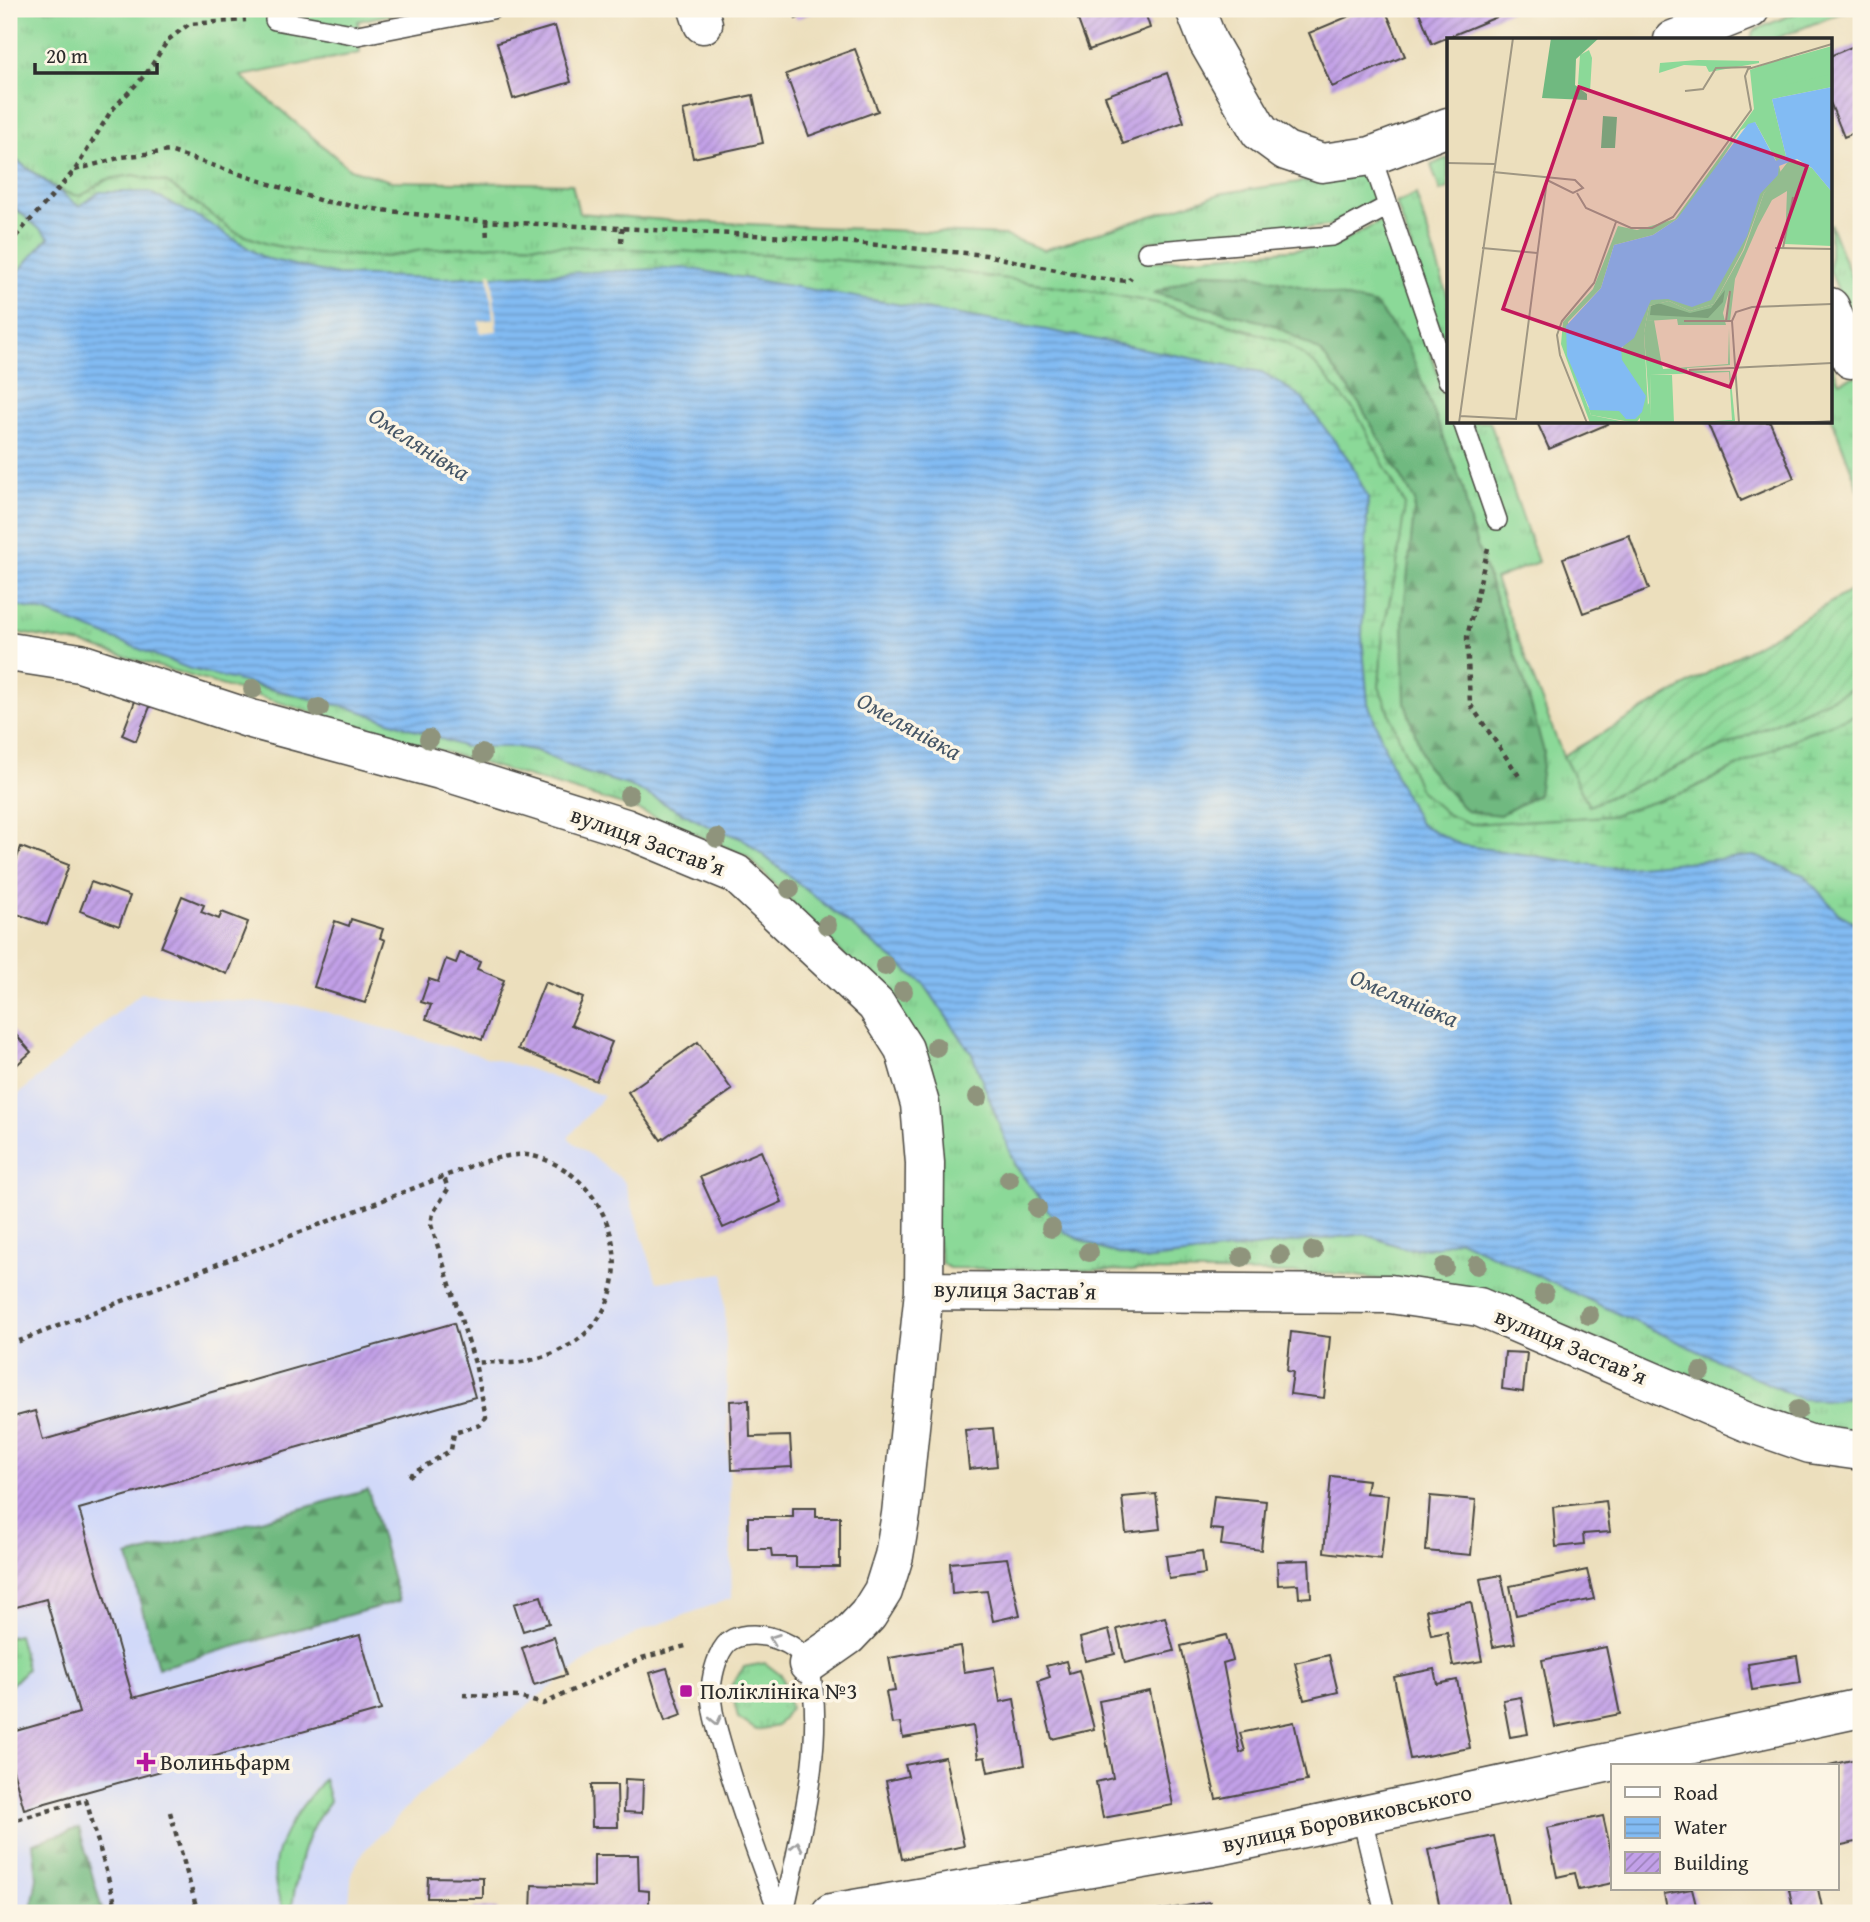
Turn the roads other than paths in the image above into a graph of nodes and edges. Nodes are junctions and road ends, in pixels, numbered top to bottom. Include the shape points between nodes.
1 (492, 9) edge
2 (1195, 9) edge
3 (275, 20) road end
4 (1725, 20) edge
5 (1678, 38) edge
6 (1447, 127) edge
7 (1371, 156) junction
8 (1388, 206) junction
9 (1147, 252) dead end
10 (1832, 311) edge
11 (1851, 359) dead end
12 (1447, 377) edge
13 (1464, 424) edge
14 (1497, 520) road end
15 (9, 652) edge
16 (924, 1291) junction
17 (1861, 1451) edge
18 (808, 1664) junction
19 (1861, 1708) edge
20 (1361, 1814) junction
21 (781, 1913) edge
22 (831, 1913) edge
23 (1385, 1913) edge

1 - 3 lane via 358,34
2 - 7 street via 1208,42 1260,132 1286,151 1322,163
4 - 5 street
6 - 7 street
7 - 8 lane
8 - 9 lane via 1332,236
8 - 12 lane
10 - 11 street
13 - 14 lane
15 - 16 street, вулиця Заставʼя via 80,663 251,719 440,770 625,828 736,874 876,1005 904,1049 920,1104 925,1163
16 - 17 street, вулиця Заставʼя via 1390,1294 1440,1300 1479,1307 1518,1322 1747,1422 1810,1444
16 - 18 street via 894,1556 883,1591 868,1615 848,1636
21 -> 18 lane via 801,1826 815,1728
18 -> 21 lane via 771,1636 751,1635 731,1640 720,1653 711,1682 713,1712 744,1820
19 - 20 street, вулиця Боровиковського
20 - 22 street, вулиця Боровиковського via 1224,1845
20 - 23 lane

